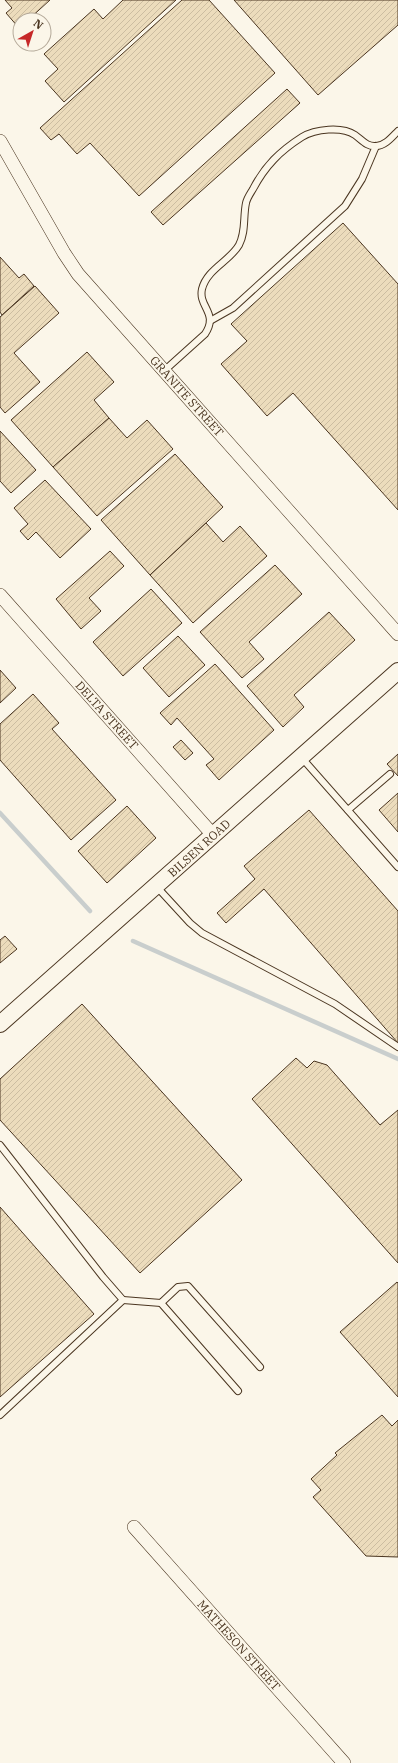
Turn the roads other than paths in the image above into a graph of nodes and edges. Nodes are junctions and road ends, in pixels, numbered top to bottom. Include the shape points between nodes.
1 (398, 132) edge
2 (0, 141) edge
3 (376, 146) junction
4 (210, 321) junction
5 (165, 370) junction
6 (0, 595) edge
7 (398, 634) edge
8 (398, 671) edge
9 (301, 757) junction
10 (390, 774) dead end
11 (348, 810) junction
12 (213, 835) junction
13 (398, 867) edge
14 (156, 886) junction
15 (0, 1024) edge
16 (398, 1047) edge
17 (0, 1145) edge
18 (123, 1300) junction
19 (161, 1303) junction
20 (260, 1367) dead end
21 (238, 1391) dead end
22 (0, 1415) edge
23 (134, 1527) dead end
24 (344, 1763) edge

1 - 3 lane via 383,145
2 - 5 street, GRANITE STREET via 78,274
3 - 4 lane via 362,179 345,206 233,308
3 - 4 lane via 364,143 347,132 328,130 306,134 287,146 270,162 246,202 243,234 239,245 210,274 202,289 202,298 210,313
4 - 5 lane via 205,334
5 - 7 street, GRANITE STREET
6 - 12 street, DELTA STREET
8 - 9 street, BILSEN ROAD
9 - 11 lane
9 - 12 street, BILSEN ROAD
10 - 11 lane
11 - 13 lane
12 - 14 street, BILSEN ROAD
14 - 15 street, BILSEN ROAD
14 - 16 lane via 202,933 335,1004
17 - 18 lane
18 - 19 lane
18 - 22 lane
19 - 20 lane via 178,1287 188,1286
19 - 21 lane
23 - 24 street, MATHESON STREET

